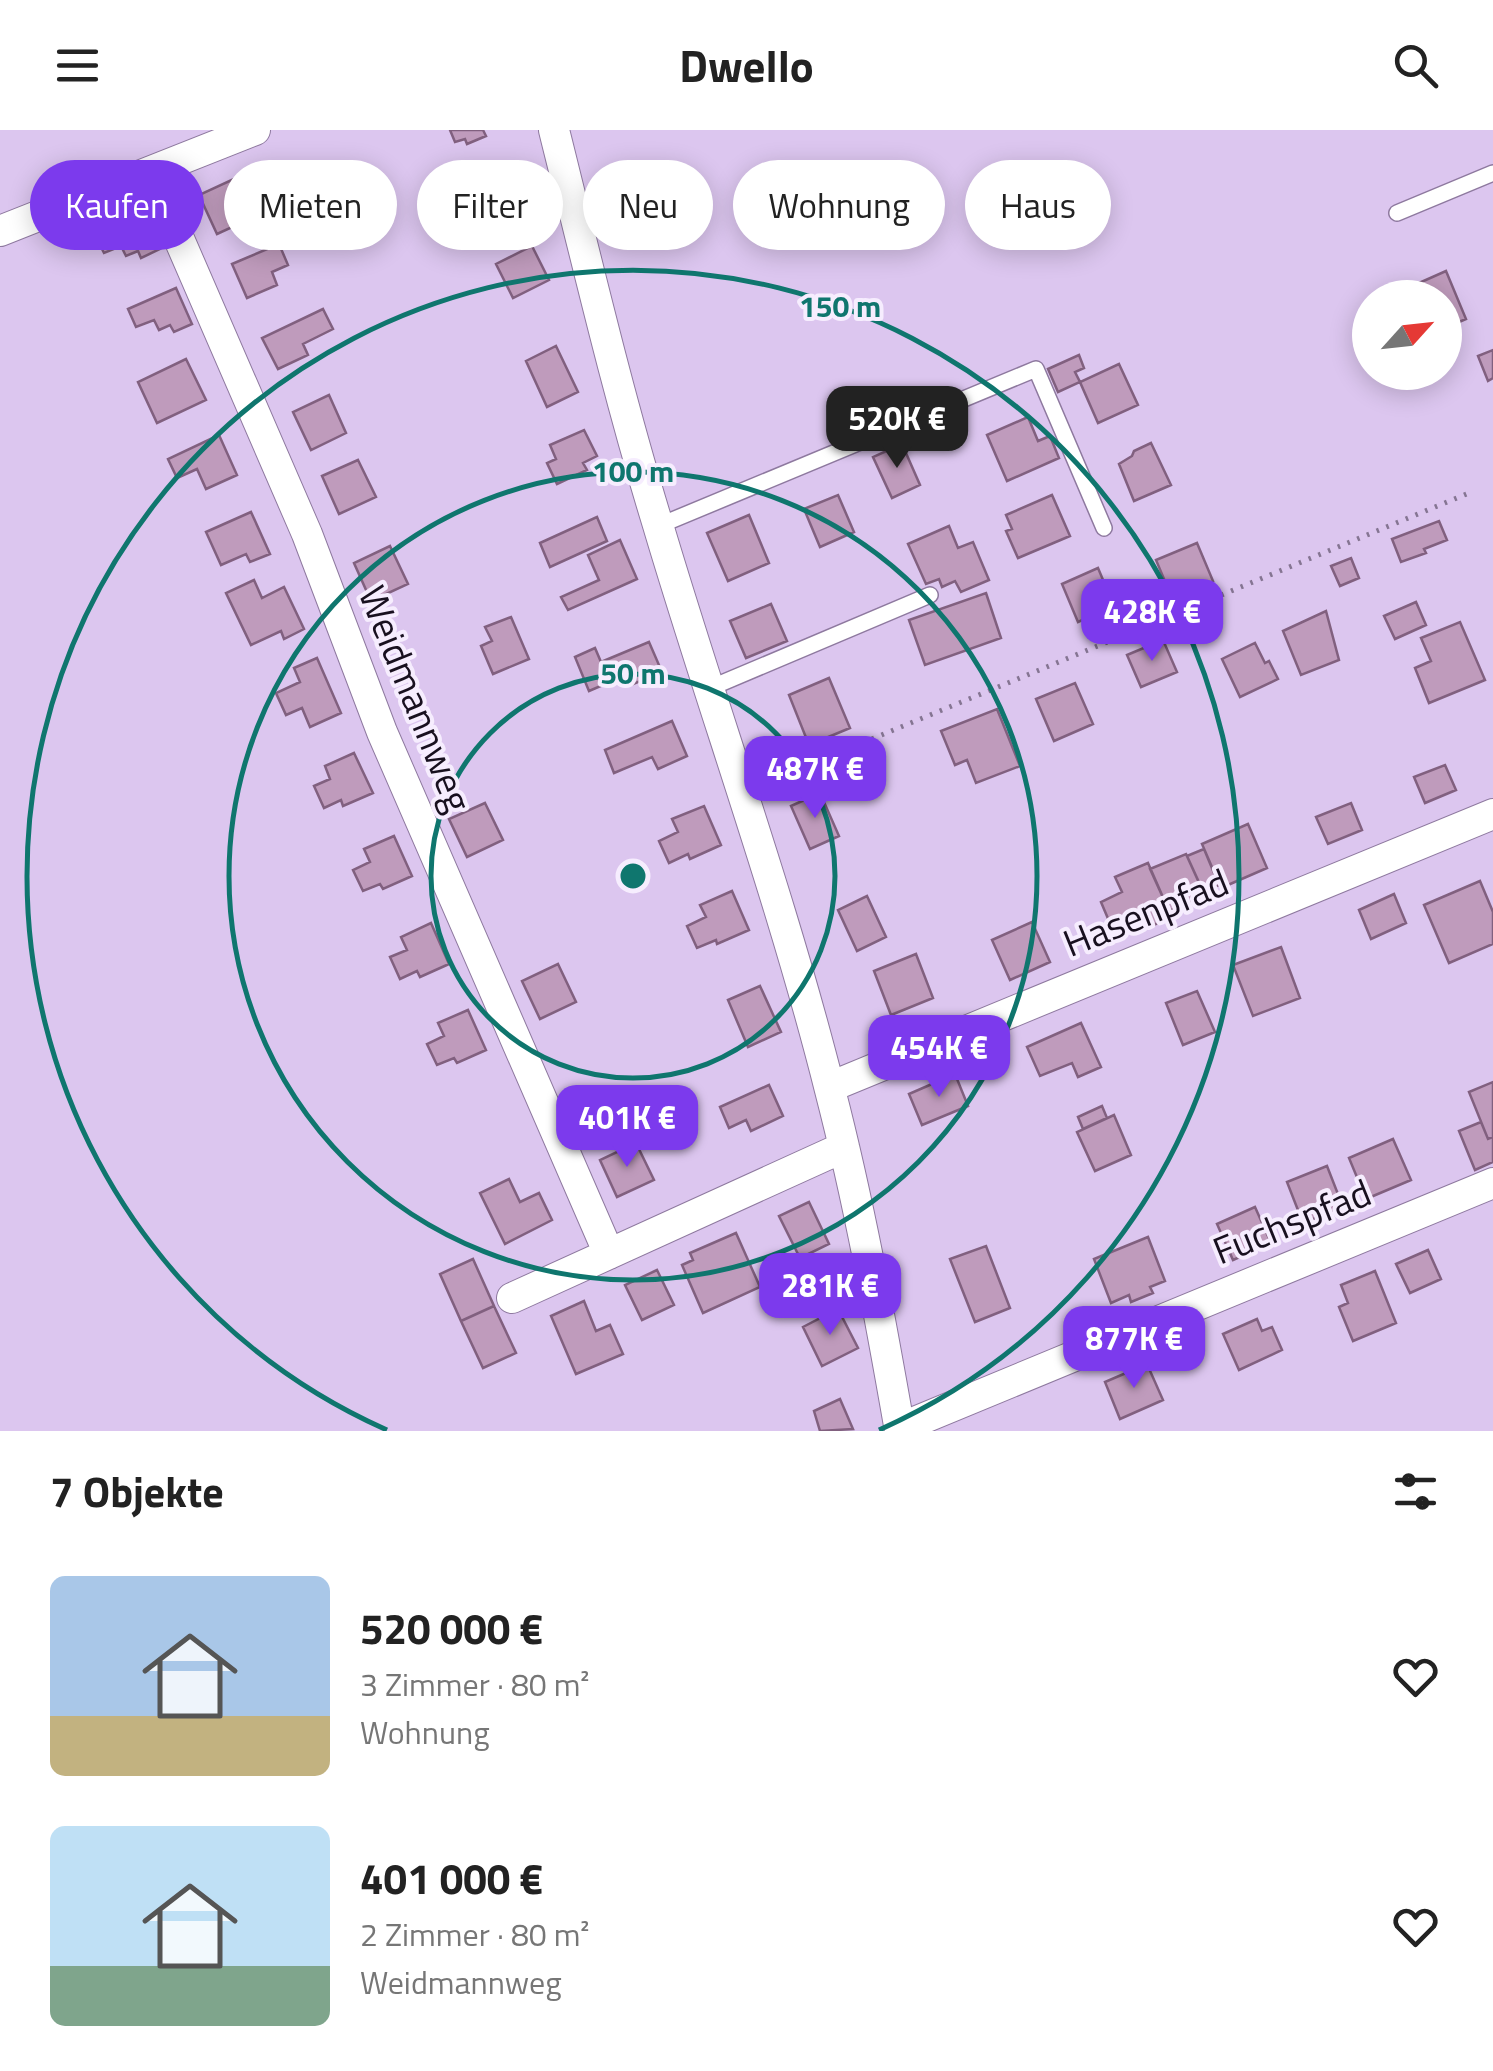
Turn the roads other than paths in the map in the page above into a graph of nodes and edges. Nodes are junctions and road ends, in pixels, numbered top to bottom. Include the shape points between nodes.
1 (254, 130) edge
2 (554, 130) edge
3 (180, 160) edge
4 (1493, 173) edge
5 (1398, 212) dead end
6 (30, 219) edge
7 (0, 231) edge
8 (184, 250) edge
9 (658, 526) junction
10 (1104, 528) dead end
11 (930, 596) dead end
12 (710, 688) junction
13 (1493, 814) edge
14 (830, 1087) junction
15 (844, 1147) junction
16 (1493, 1183) edge
17 (609, 1254) junction
18 (512, 1298) dead end
19 (900, 1430) edge

1 - 3 street
2 - 9 street
4 - 5 lane
6 - 7 street
8 - 17 street, Weidmannweg via 307,534 382,732
9 - 10 lane via 1036,369
9 - 12 street
11 - 12 lane
12 - 14 street
13 - 14 street, Hasenpfad
14 - 15 street
15 - 17 street
15 - 19 street
16 - 19 street, Fuchspfad
17 - 18 street

